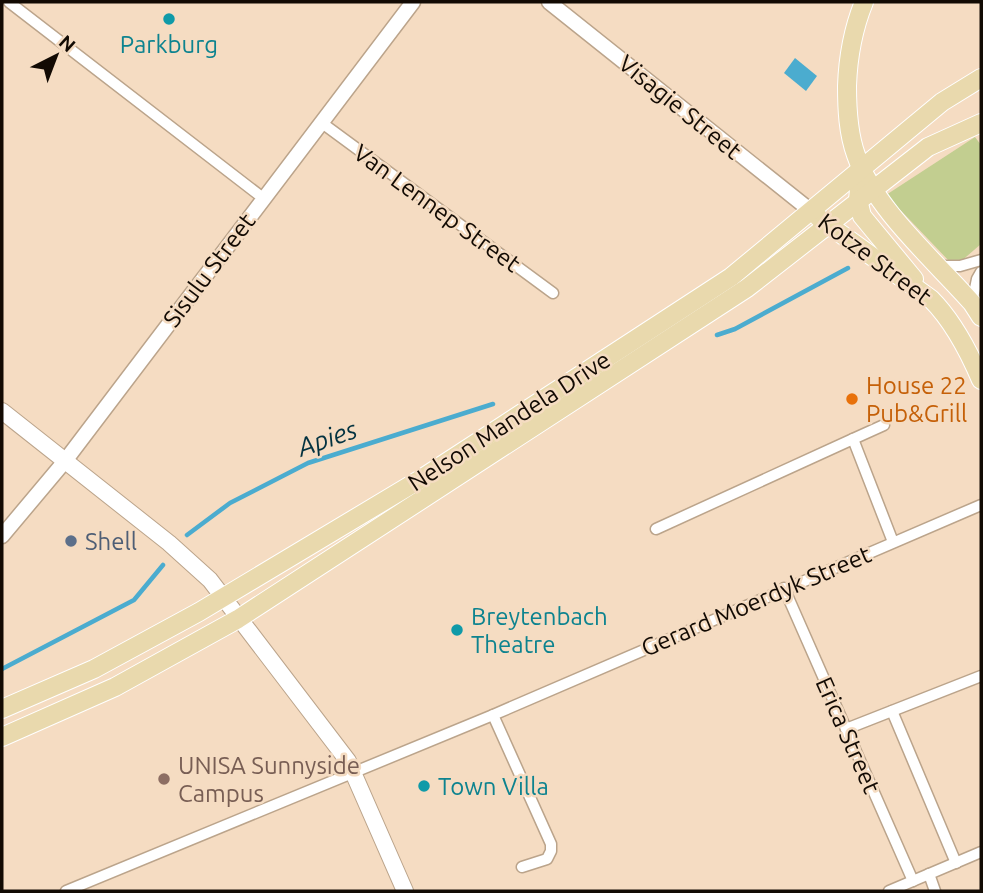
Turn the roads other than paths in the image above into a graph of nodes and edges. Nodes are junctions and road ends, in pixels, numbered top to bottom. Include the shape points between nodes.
1 (9, 2) edge
2 (413, 2) edge
3 (548, 2) edge
4 (864, 2) edge
5 (981, 78) edge
6 (322, 123) junction
7 (976, 130) edge
8 (862, 169) junction
9 (873, 188) junction
10 (263, 198) junction
11 (858, 200) junction
12 (811, 211) junction
13 (827, 225) junction
14 (981, 260) edge
15 (939, 266) junction
16 (981, 272) edge
17 (553, 293) dead end
18 (931, 299) junction
19 (977, 310) edge
20 (981, 380) edge
21 (2, 411) edge
22 (884, 425) dead end
23 (853, 439) junction
24 (65, 461) junction
25 (981, 505) edge
26 (656, 529) dead end
27 (2, 536) edge
28 (893, 542) junction
29 (784, 588) junction
30 (224, 598) junction
31 (239, 619) junction
32 (981, 676) edge
33 (2, 709) edge
34 (892, 711) junction
35 (494, 715) junction
36 (846, 729) junction
37 (2, 737) edge
38 (354, 771) junction
39 (981, 852) edge
40 (956, 863) junction
41 (522, 867) dead end
42 (929, 874) junction
43 (913, 881) junction
44 (66, 891) edge
45 (405, 891) edge
46 (888, 891) edge
47 (935, 891) edge

1 - 10 street
2 - 6 street, Sisulu Street
3 - 12 street, Visagie Street
4 - 8 main road, Kotze Street via 849,50 846,111
5 - 8 main road, Nelson Mandela Drive via 942,102
6 - 10 street, Sisulu Street
6 - 17 street, Van Lennep Street
7 - 9 main road, Nelson Mandela Drive via 928,147
8 - 9 main road, Kotze Street
8 - 11 main road
8 - 12 main road, Nelson Mandela Drive
9 - 11 main road, Nelson Mandela Drive
9 - 15 main road, Kotze Street
10 - 24 street, Sisulu Street
11 - 13 main road, Nelson Mandela Drive
11 - 18 main road via 865,221
12 - 13 main road, Kotze Street
12 - 30 main road, Nelson Mandela Drive via 731,277 424,477
13 - 18 main road, Kotze Street
13 - 31 main road, Nelson Mandela Drive via 737,295
14 - 15 street
15 - 19 main road, Kotze Street
16 - 19 street via 974,287
18 - 20 main road, Kotze Street
21 - 24 main road
22 - 23 street
23 - 26 street
23 - 28 street
24 - 27 street, Sisulu Street
24 - 30 main road via 180,552
25 - 28 street, Gerard Moerdyk Street
28 - 29 street, Gerard Moerdyk Street
29 - 35 street, Gerard Moerdyk Street
29 - 36 street, Erica Street
30 - 31 main road
30 - 33 main road, Nelson Mandela Drive via 102,665
31 - 37 main road, Nelson Mandela Drive via 116,687
31 - 38 main road
32 - 34 street
34 - 36 street
34 - 40 street
35 - 38 street, Gerard Moerdyk Street
35 - 41 street via 551,844 547,859
36 - 43 street, Erica Street
38 - 44 street, Gerard Moerdyk Street
38 - 45 main road
39 - 40 street
40 - 42 street
42 - 43 street
42 - 47 street
43 - 46 street

